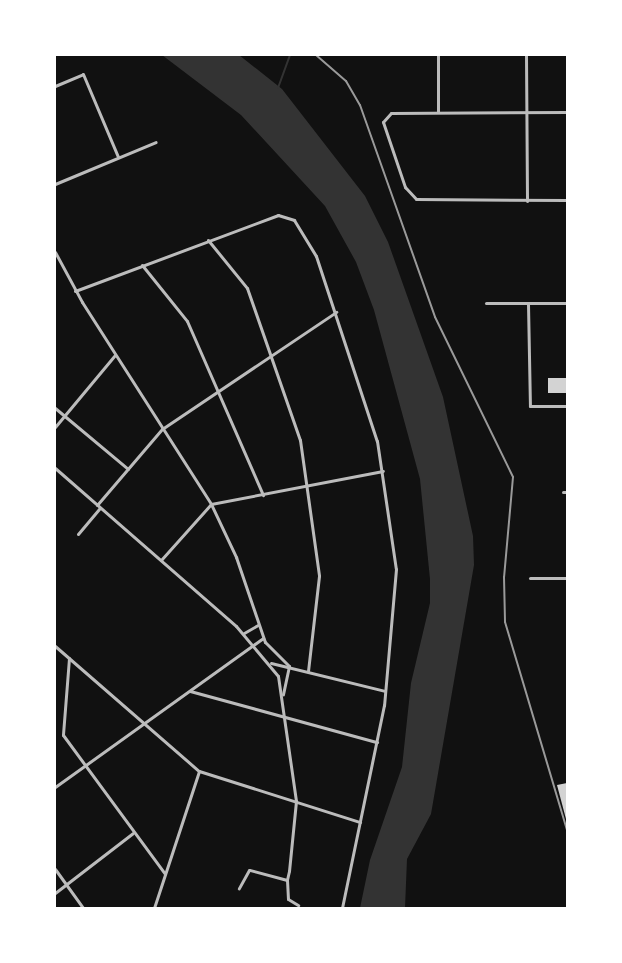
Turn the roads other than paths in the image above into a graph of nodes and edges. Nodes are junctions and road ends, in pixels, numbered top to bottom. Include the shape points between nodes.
1 (438, 55) edge
2 (526, 55) edge
3 (55, 86) edge
4 (438, 112) junction
5 (527, 112) junction
6 (567, 112) edge
7 (156, 142) dead end
8 (118, 158) junction
9 (55, 184) edge
10 (567, 200) edge
11 (527, 201) junction
12 (208, 240) junction
13 (55, 252) edge
14 (142, 265) junction
15 (75, 291) junction
16 (486, 303) dead end
17 (567, 303) edge
18 (528, 304) junction
19 (336, 312) junction
20 (115, 355) junction
21 (271, 355) junction
22 (215, 394) junction
23 (567, 406) edge
24 (55, 408) edge
25 (64, 416) junction
26 (55, 427) edge
27 (162, 429) junction
28 (55, 468) edge
29 (128, 469) junction
30 (383, 470) junction
31 (310, 484) junction
32 (263, 495) junction
33 (211, 504) junction
34 (99, 506) junction
35 (78, 534) dead end
36 (161, 560) junction
37 (530, 578) dead end
38 (567, 578) edge
39 (258, 625) junction
40 (243, 633) junction
41 (263, 638) junction
42 (253, 645) junction
43 (55, 646) edge
44 (69, 658) junction
45 (270, 663) junction
46 (289, 666) junction
47 (308, 671) junction
48 (189, 691) junction
49 (385, 691) junction
50 (283, 694) junction
51 (55, 714) edge
52 (61, 715) junction
53 (287, 717) junction
54 (144, 724) junction
55 (377, 742) junction
56 (84, 766) junction
57 (199, 771) junction
58 (55, 787) edge
59 (296, 801) junction
60 (360, 822) junction
61 (133, 833) junction
62 (55, 869) edge
63 (165, 874) junction
64 (287, 880) junction
65 (66, 885) junction
66 (239, 888) dead end
67 (55, 893) edge
68 (298, 905) dead end
69 (83, 908) edge
70 (154, 908) edge
71 (342, 908) edge

1 - 4 street
2 - 5 street
3 - 8 street via 83,74
4 - 5 street
4 - 11 street via 385,116 384,127 402,179 416,199
5 - 6 street
5 - 11 street
7 - 8 street
8 - 9 street
10 - 11 street
12 - 14 street
12 - 19 street via 270,216 287,217 302,229
12 - 21 street via 243,281
13 - 15 street
14 - 15 street
14 - 22 street via 182,312
15 - 20 street
16 - 18 street
17 - 18 street
18 - 23 street via 530,406
19 - 21 street
19 - 30 street via 365,395
20 - 25 street
20 - 27 street
21 - 22 street
21 - 31 street via 296,426
22 - 27 street
22 - 32 street
24 - 25 street
25 - 26 street
25 - 29 street
27 - 29 street
27 - 33 street
28 - 34 street
29 - 34 street
30 - 31 street
30 - 49 street via 396,569
31 - 32 street
31 - 47 street via 320,594
32 - 33 street
33 - 36 street
33 - 39 street via 236,557
34 - 35 street
34 - 36 street
36 - 40 street
37 - 38 street
39 - 40 street
39 - 41 street
40 - 42 street
41 - 42 street
41 - 46 street
42 - 45 street
42 - 48 street
43 - 44 street
44 - 52 street
44 - 54 street
45 - 46 street
45 - 50 street
46 - 47 street
46 - 50 street
47 - 49 street
48 - 53 street
48 - 54 street
49 - 55 street
50 - 53 street
51 - 52 street
52 - 56 street via 63,735
53 - 55 street
53 - 59 street
54 - 56 street
54 - 57 street
55 - 60 street
56 - 58 street
56 - 61 street
57 - 59 street
57 - 63 street
59 - 60 street
59 - 64 street
60 - 71 street
61 - 63 street
61 - 65 street
62 - 65 street
63 - 70 street
64 - 66 street via 249,870
64 - 68 street via 288,899
65 - 67 street
65 - 69 street

